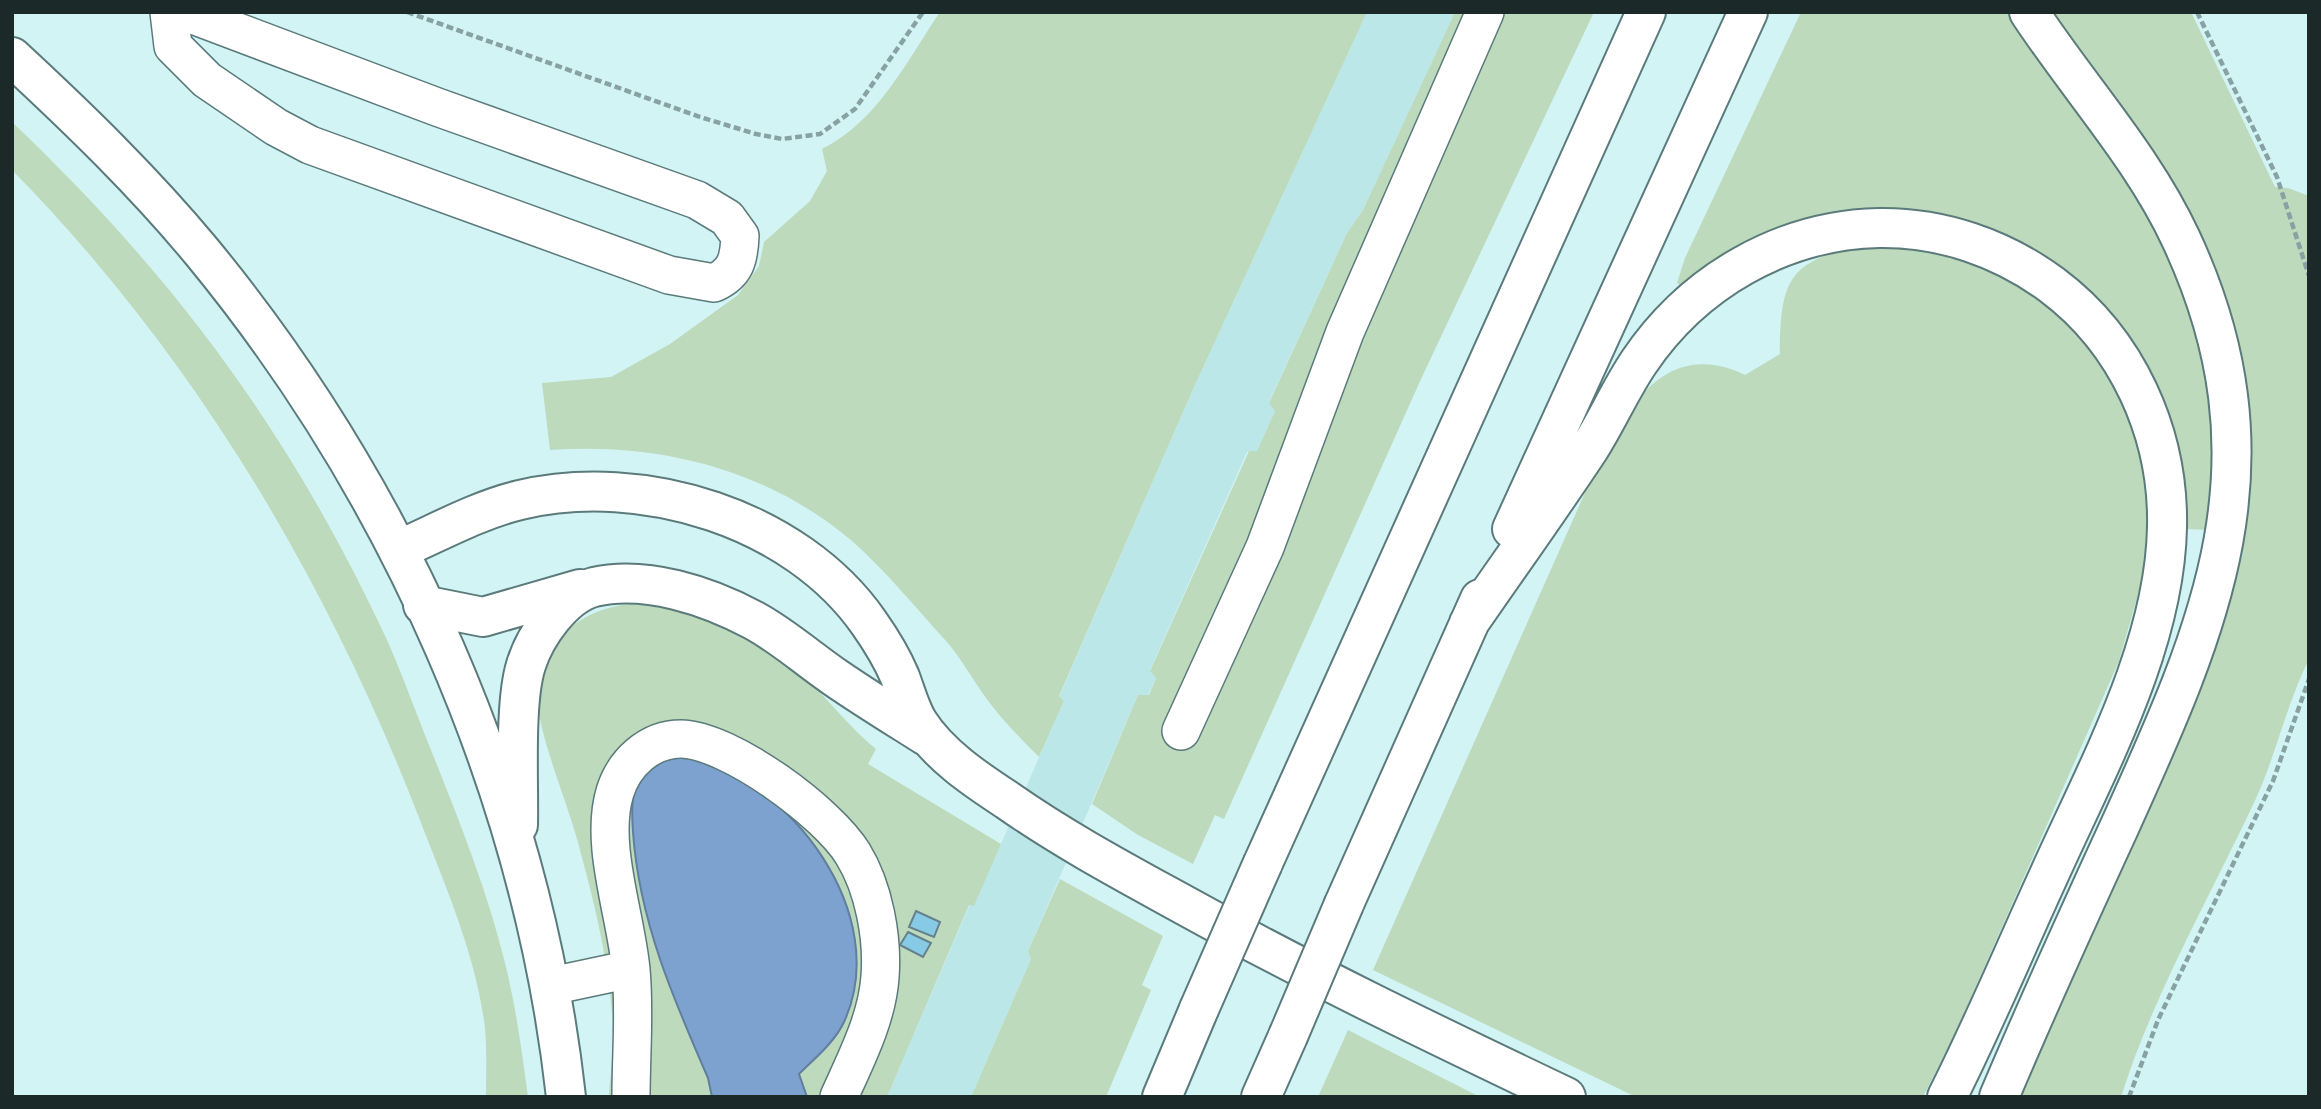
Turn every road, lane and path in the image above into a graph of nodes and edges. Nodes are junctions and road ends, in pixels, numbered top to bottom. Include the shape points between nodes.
1 (169, 12) edge
2 (185, 12) edge
3 (407, 12) edge
4 (923, 12) edge
5 (1485, 12) edge
6 (1646, 12) edge
7 (1748, 12) edge
8 (2029, 12) edge
9 (2197, 12) edge
10 (12, 57) edge
11 (2309, 275) edge
12 (398, 550) junction
13 (593, 587) junction
14 (423, 605) junction
15 (1469, 623) junction
16 (2309, 679) edge
17 (1181, 732) dead end
18 (930, 739) junction
19 (518, 849) junction
20 (631, 969) junction
21 (551, 986) junction
22 (566, 1097) edge
23 (631, 1097) edge
24 (839, 1097) edge
25 (1161, 1097) edge
26 (1261, 1097) edge
27 (1566, 1097) edge
28 (1947, 1097) edge
29 (1999, 1097) edge
30 (2129, 1097) edge

1 - 2 lane via 173,46 207,80 310,145 669,275 714,284 733,270 739,257 740,236 727,218 697,200
3 - 4 path via 700,117 782,139 820,134 855,109
5 - 17 lane via 1345,332 1265,547
6 - 25 main road, bridge
7 - 15 main road
8 - 29 main road via 2134,158 2181,239 2221,353 2232,473 2220,569 2189,670
9 - 11 path via 2277,177
10 - 12 main road via 137,178 229,286 308,397
12 - 14 main road
12 - 18 main road via 495,508 549,496 630,494 714,513 795,552 853,604 885,648 912,712
13 - 14 main road via 483,617
13 - 18 main road via 667,589 724,606 767,628
13 - 19 main road via 556,615 526,666
14 - 19 main road via 458,685
15 - 26 main road, bridge
15 - 28 main road via 1590,448 1648,350 1694,300 1760,256 1814,236 1851,230 1926,232 1999,253 2077,306 2127,367 2152,424 2167,509 2164,569 2150,630 2119,715
16 - 30 path via 2273,780 2164,1008
18 - 27 main road via 995,792 1110,864 1344,991
19 - 21 main road
20 - 21 lane
20 - 23 lane
20 - 24 lane via 612,846 615,794 630,763 649,748 679,739 705,744 765,775 813,809 848,847 864,876 878,933 880,977 869,1022
21 - 22 main road

